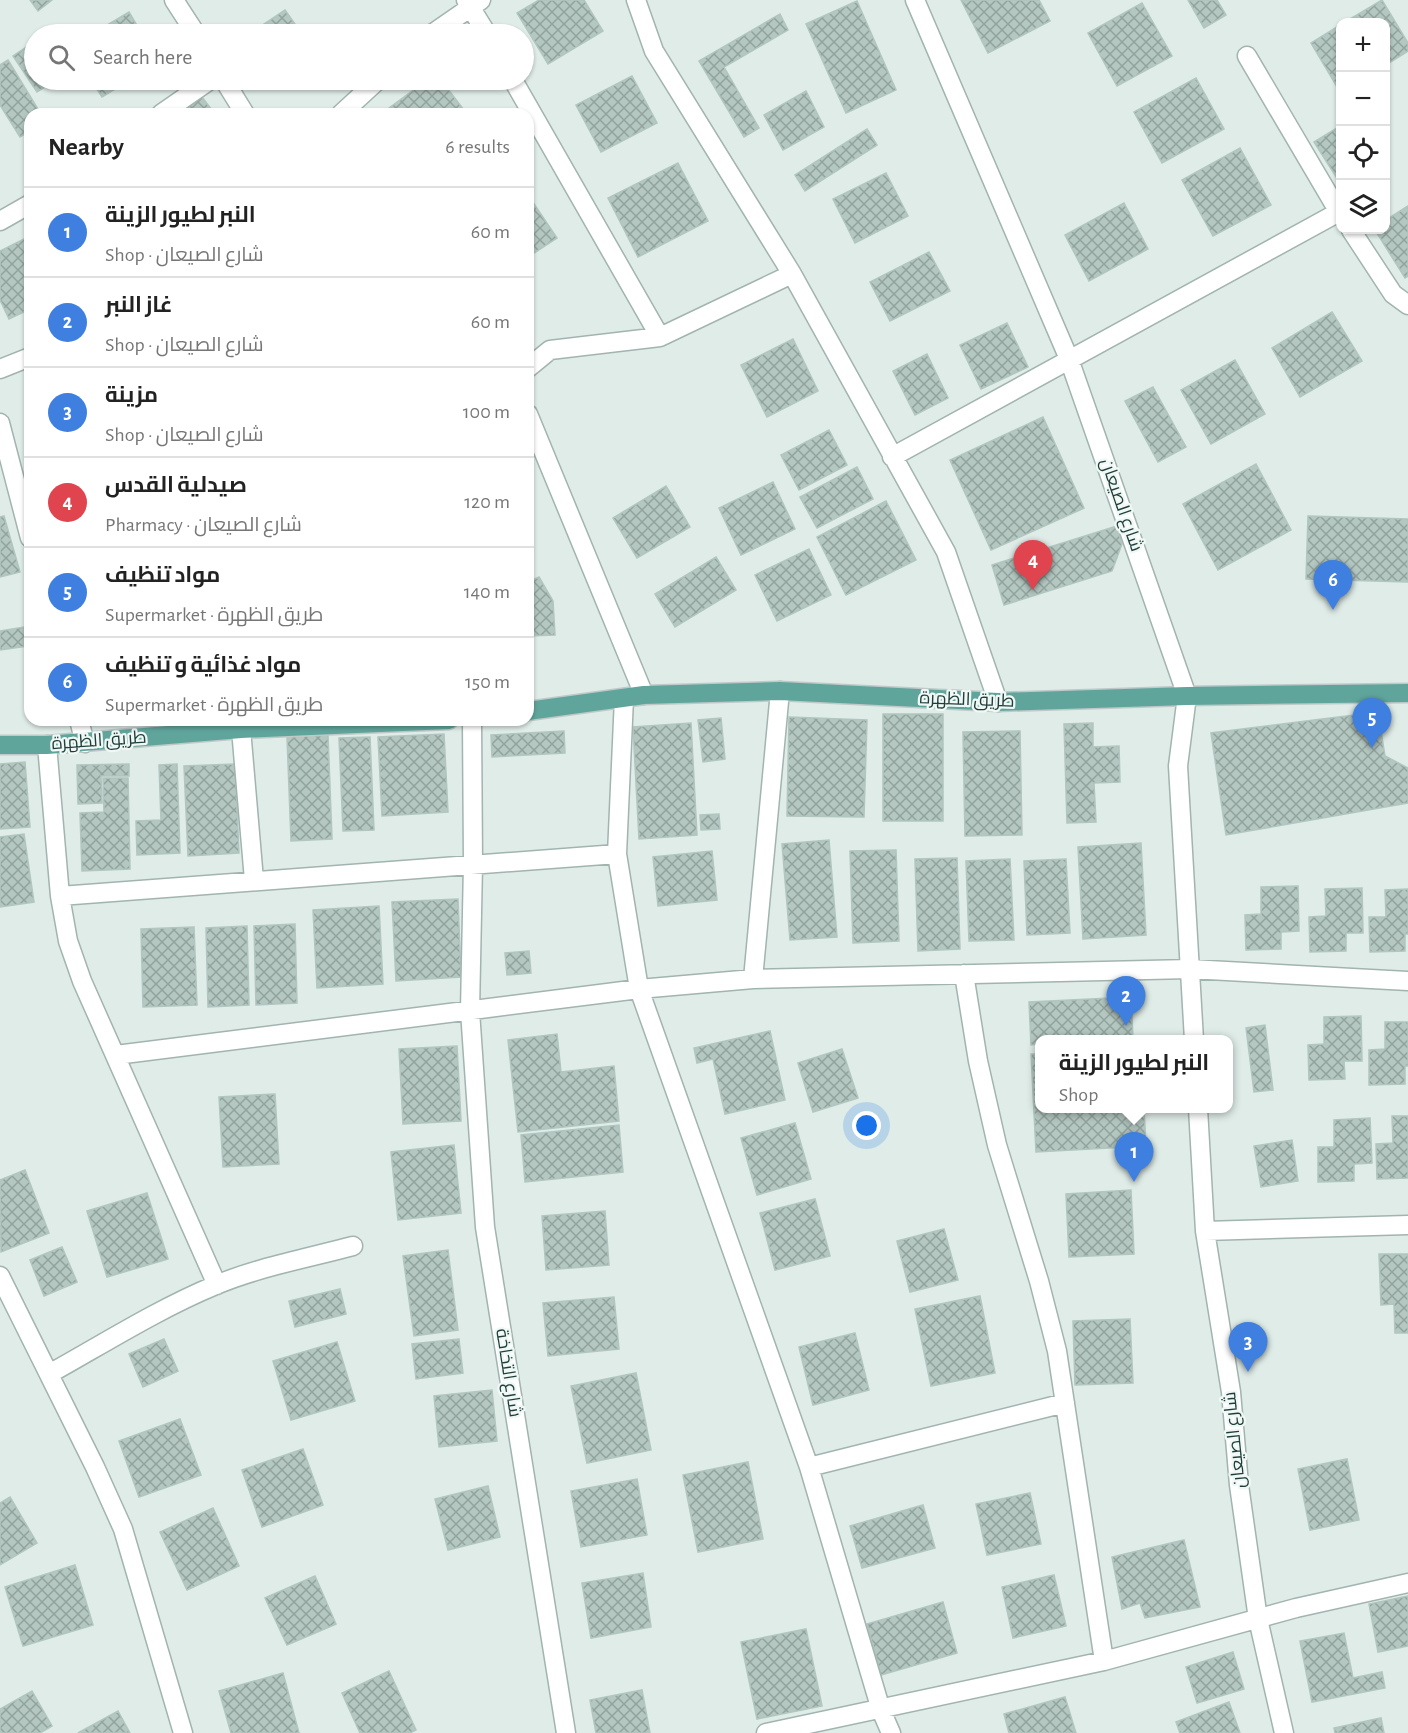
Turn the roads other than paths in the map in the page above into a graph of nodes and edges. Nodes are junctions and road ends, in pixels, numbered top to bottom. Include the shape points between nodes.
1 (174, 0) edge
2 (636, 0) edge
3 (915, 0) edge
4 (473, 2) edge
5 (190, 24) edge
6 (445, 24) edge
7 (483, 24) edge
8 (1247, 56) dead end
9 (196, 90) edge
10 (230, 90) edge
11 (367, 90) edge
12 (519, 90) edge
13 (170, 108) edge
14 (240, 108) edge
15 (348, 108) edge
16 (529, 108) edge
17 (534, 117) edge
18 (1336, 206) edge
19 (24, 207) edge
20 (1336, 215) edge
21 (0, 220) edge
22 (1354, 234) edge
23 (792, 274) junction
24 (1408, 305) edge
25 (660, 337) junction
26 (24, 359) edge
27 (1069, 359) junction
28 (534, 363) edge
29 (0, 369) edge
30 (0, 423) edge
31 (534, 429) edge
32 (892, 457) junction
33 (24, 515) edge
34 (780, 691) junction
35 (1408, 693) edge
36 (644, 695) junction
37 (1187, 696) junction
38 (624, 698) junction
39 (999, 702) junction
40 (534, 710) edge
41 (81, 726) edge
42 (307, 726) edge
43 (472, 726) edge
44 (240, 729) junction
45 (85, 743) junction
46 (0, 745) edge
47 (47, 745) junction
48 (617, 854) junction
49 (473, 864) junction
50 (254, 880) junction
51 (60, 896) junction
52 (1190, 969) junction
53 (964, 974) junction
54 (753, 979) junction
55 (1408, 981) edge
56 (639, 989) junction
57 (470, 1011) junction
58 (1194, 1035) edge
59 (116, 1055) junction
60 (1198, 1113) edge
61 (1408, 1225) edge
62 (1205, 1231) junction
63 (353, 1246) dead end
64 (0, 1276) edge
65 (217, 1285) junction
66 (49, 1374) junction
67 (1065, 1402) junction
68 (809, 1467) junction
69 (1408, 1583) edge
70 (1258, 1619) junction
71 (1104, 1661) junction
72 (881, 1710) junction
73 (183, 1733) edge
74 (566, 1733) edge
75 (766, 1733) edge
76 (891, 1733) edge
77 (1284, 1733) edge

1 - 5 street
2 - 23 street via 654,51
3 - 27 street, شارع الصيعان
4 - 6 street
4 - 7 street
8 - 18 street
9 - 13 street
10 - 14 street
11 - 15 street
12 - 16 street
17 - 25 street
19 - 21 street
20 - 27 street
22 - 24 street via 1393,294
23 - 25 street
23 - 32 street
25 - 28 street via 550,350
26 - 29 street
27 - 32 street
27 - 37 street, شارع الصيعان
30 - 33 street
31 - 36 street
32 - 39 street via 946,552
34 - 36 main road, طريق الظهرة
34 - 39 main road, طريق الظهرة
34 - 54 street
35 - 37 main road, طريق الظهرة
36 - 38 main road, طريق الظهرة
37 - 39 main road, طريق الظهرة
37 - 52 street, شارع الصيعان via 1178,766
38 - 40 main road, طريق الظهرة
38 - 48 street
41 - 45 street
42 - 44 main road, طريق الظهرة
43 - 49 street, شارع التخاخة
44 - 45 main road, طريق الظهرة
44 - 50 street
45 - 47 main road, طريق الظهرة
46 - 47 main road, طريق الظهرة
47 - 51 street
48 - 49 street
48 - 56 street
49 - 50 street
49 - 57 street, شارع التخاخة
50 - 51 street
51 - 59 street via 78,971
52 - 53 street
52 - 55 street
52 - 58 street, شارع الصيعان
53 - 54 street
53 - 67 street via 997,1145 1039,1281
54 - 56 street
56 - 57 street
56 - 68 street
57 - 59 street
57 - 74 street, شارع التخاخة via 485,1227
59 - 65 street
60 - 62 street, شارع الصيعان
61 - 62 street
62 - 70 street, شارع الصيعان via 1231,1392 1239,1485
63 - 65 street
64 - 66 street
65 - 66 street via 174,1304
66 - 73 street via 123,1529
67 - 68 street
67 - 71 street
68 - 72 street
69 - 70 street
70 - 71 street
70 - 77 street, شارع الصيعان
71 - 72 street
72 - 75 street
72 - 76 street

